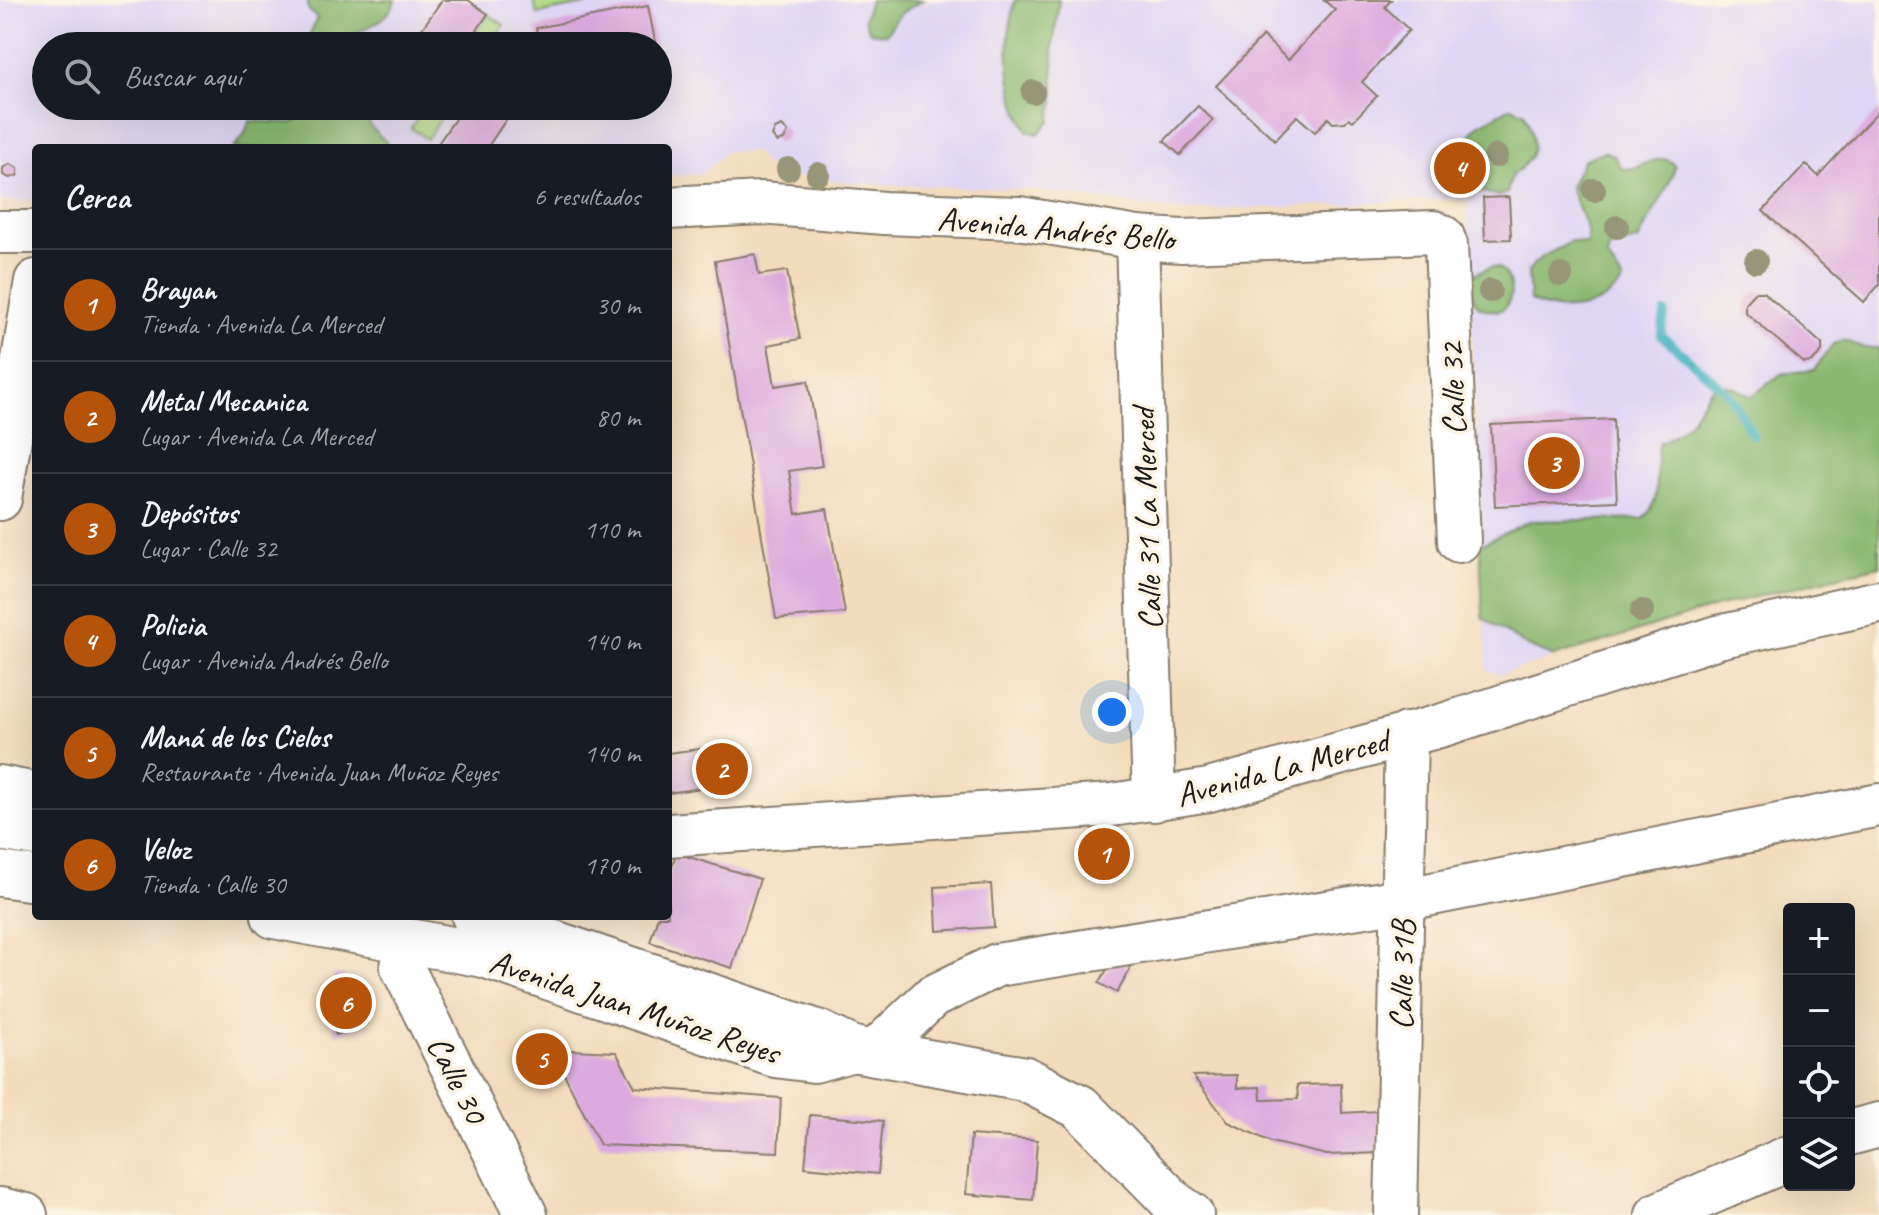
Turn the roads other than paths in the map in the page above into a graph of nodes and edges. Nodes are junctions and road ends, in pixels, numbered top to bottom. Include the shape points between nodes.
1 (672, 208) edge
2 (0, 232) edge
3 (32, 232) edge
4 (1443, 237) joint
5 (1137, 238) junction
6 (32, 305) edge
7 (0, 499) edge
8 (1459, 541) dead end
9 (1879, 602) edge
10 (1406, 734) junction
11 (0, 787) edge
12 (32, 793) edge
13 (1154, 800) junction
14 (1879, 805) edge
15 (0, 828) edge
16 (32, 833) edge
17 (672, 835) edge
18 (0, 874) edge
19 (32, 878) edge
20 (1402, 900) junction
21 (319, 920) edge
22 (486, 920) edge
23 (410, 928) edge
24 (863, 1051) junction
25 (1879, 1125) edge
26 (1855, 1131) edge
27 (1783, 1161) edge
28 (0, 1209) edge
29 (1664, 1214) edge
30 (26, 1215) edge
31 (526, 1215) edge
32 (1191, 1215) edge
33 (1396, 1215) edge

1 - 5 street, Avenida Andrés Bello via 761,203 1019,218
2 - 3 street
4 - 5 street, Avenida Andrés Bello via 1434,232
4 - 8 street, Calle 32
5 - 13 street, Calle 31 La Merced
6 - 7 street
9 - 10 street, Avenida La Merced via 1718,637
10 - 13 street, Avenida La Merced via 1209,790
10 - 20 street, Calle 31B
11 - 12 street
13 - 17 street, Avenida La Merced
14 - 20 street
15 - 16 main road
18 - 19 main road
20 - 24 street via 997,965 932,997
20 - 33 street, Calle 31B
21 - 23 main road, Avenida Juan Muñoz Reyes
22 - 24 main road, Avenida Juan Muñoz Reyes
23 - 24 main road, Avenida Juan Muñoz Reyes via 775,1055 814,1060
23 - 31 street, Calle 30 via 402,967
24 - 32 main road, Avenida Juan Muñoz Reyes via 1025,1079 1053,1093 1080,1107
25 - 26 main road
27 - 29 main road
28 - 30 street

